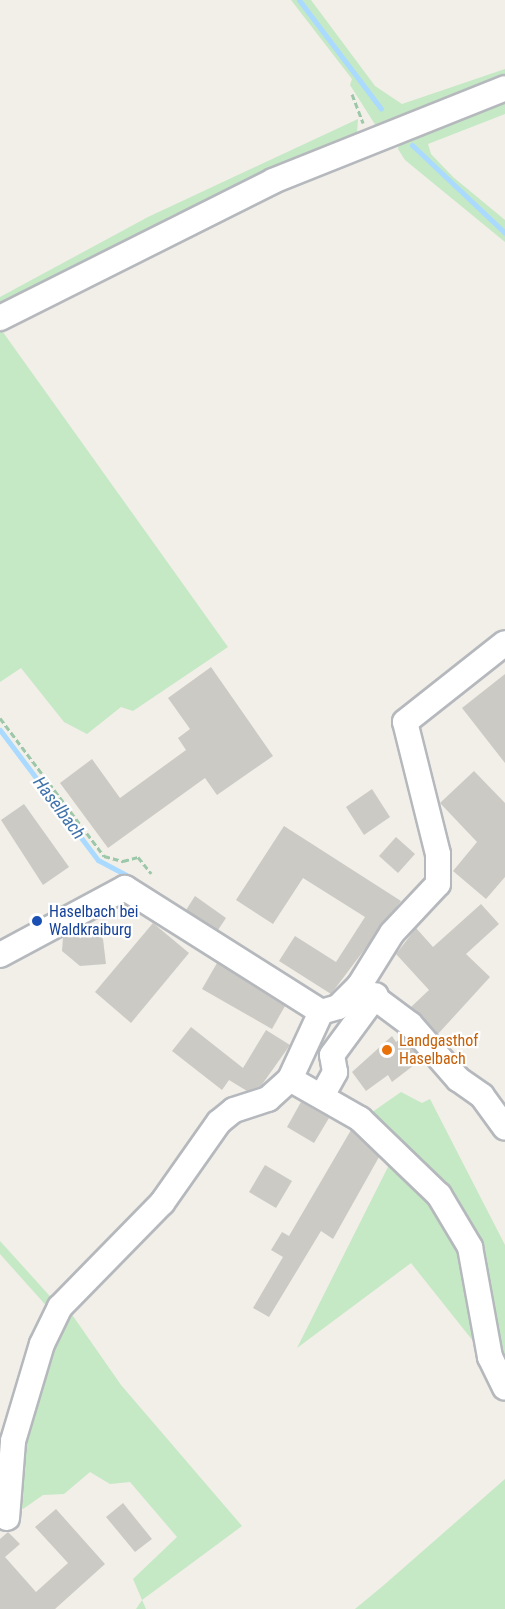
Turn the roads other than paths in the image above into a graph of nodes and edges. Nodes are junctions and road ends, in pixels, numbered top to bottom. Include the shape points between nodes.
1 (505, 88) edge
2 (0, 318) edge
3 (505, 643) edge
4 (0, 955) edge
5 (368, 990) junction
6 (321, 1012) junction
7 (290, 1079) junction
8 (323, 1094) junction
9 (482, 1096) junction
10 (505, 1105) edge
11 (505, 1128) edge
12 (505, 1388) edge
13 (7, 1518) dead end

1 - 2 street via 369,140 161,232
3 - 5 street via 405,722 440,878 392,933
4 - 6 street via 125,888
5 - 6 street via 338,1008
5 - 8 street via 332,1055 334,1072
5 - 9 street
6 - 7 street
7 - 8 street
7 - 13 street via 268,1099 234,1110 219,1122 162,1203 60,1307 42,1344 13,1441
8 - 12 street via 392,1144 458,1223 470,1247 490,1357
9 - 10 street
9 - 11 street

